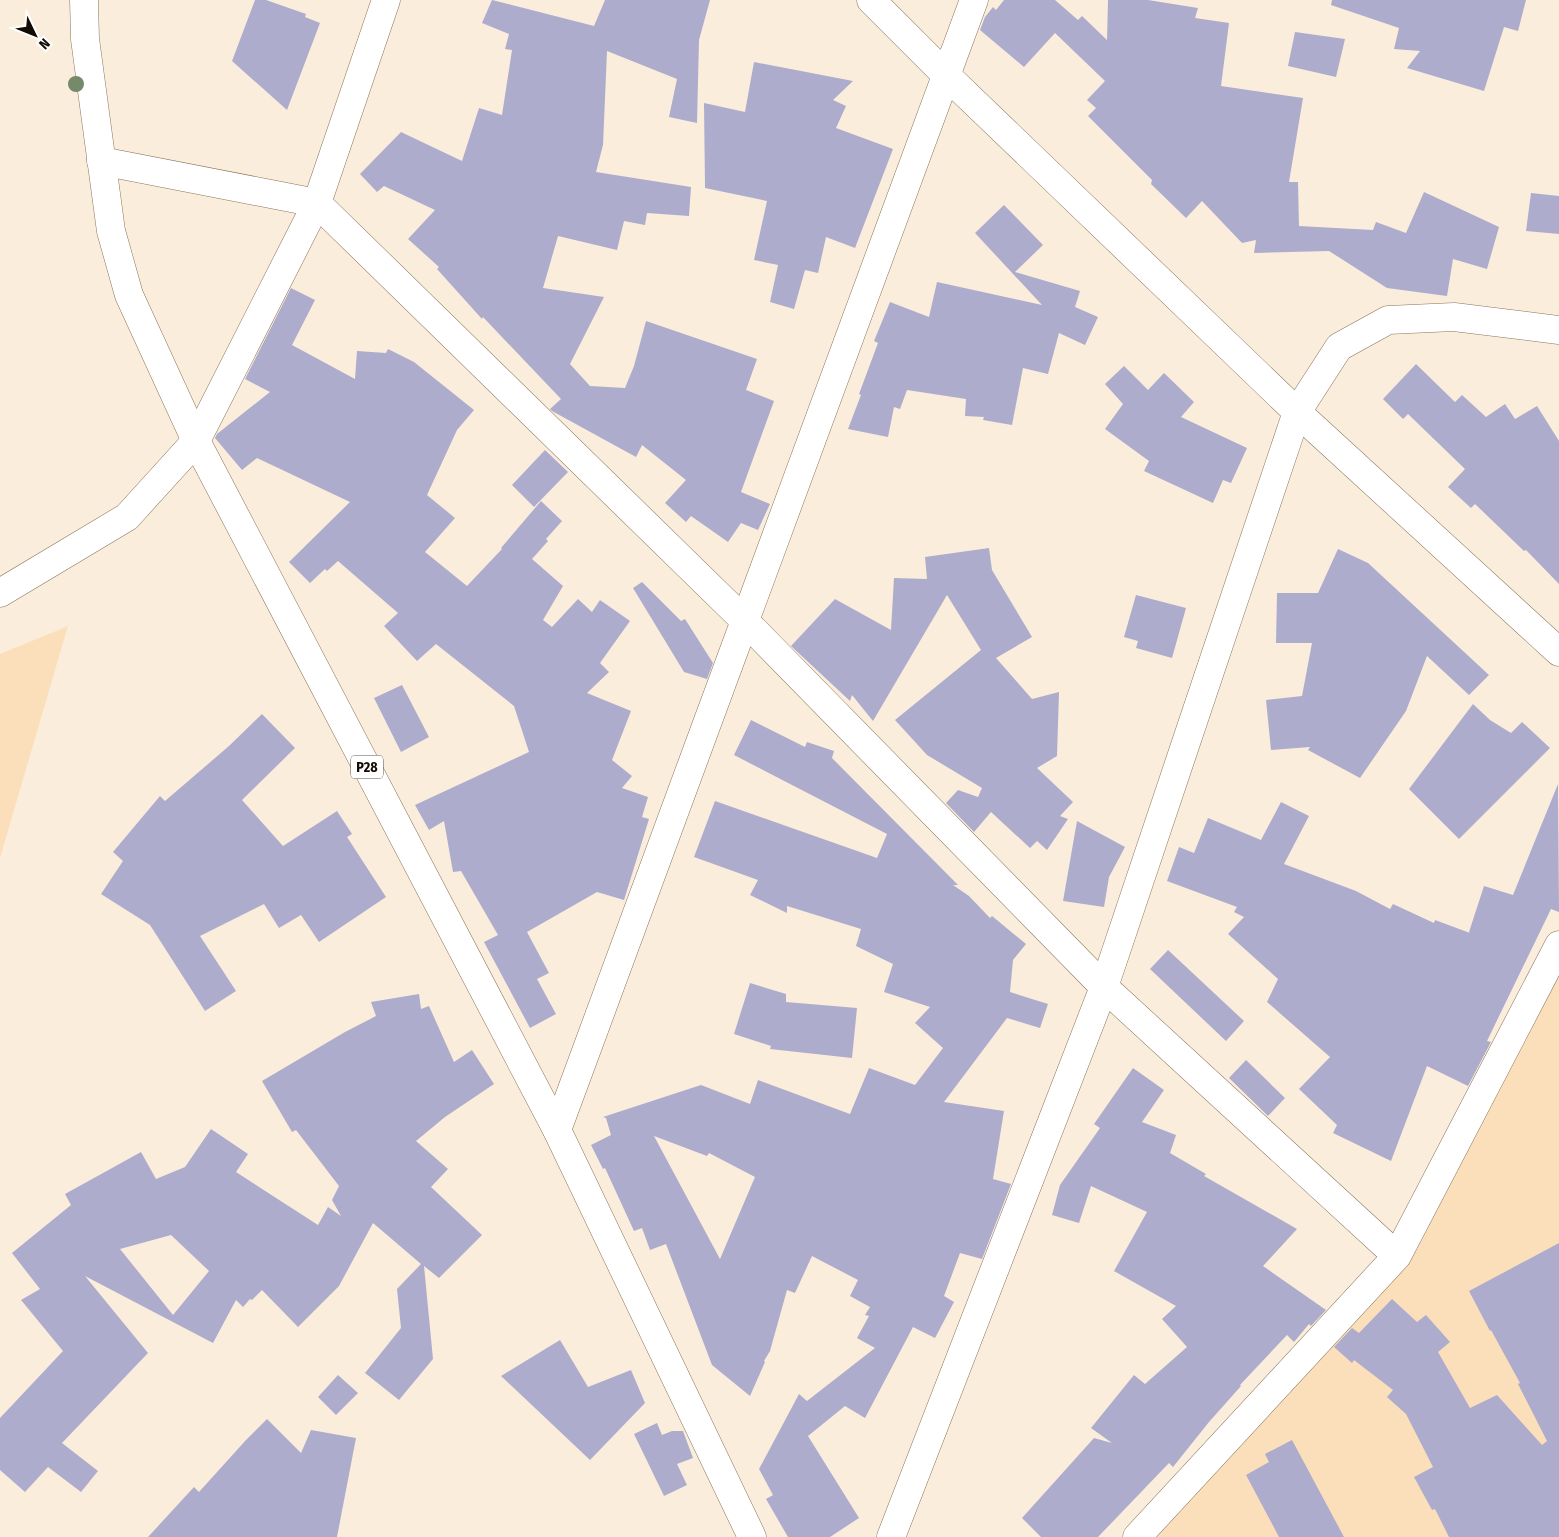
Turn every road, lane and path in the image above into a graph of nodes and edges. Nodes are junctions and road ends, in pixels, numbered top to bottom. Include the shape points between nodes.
1 (84, 0) edge
2 (386, 0) edge
3 (871, 0) edge
4 (974, 0) edge
5 (947, 76) junction
6 (101, 161) junction
7 (317, 203) junction
8 (1559, 330) edge
9 (1297, 412) junction
10 (196, 441) junction
11 (0, 593) edge
12 (745, 621) junction
13 (1559, 652) edge
14 (1559, 944) edge
15 (1104, 987) junction
16 (557, 1130) junction
17 (1396, 1256) junction
18 (752, 1537) edge
19 (892, 1537) edge
20 (1137, 1537) edge

1 - 6 street, P28 via 85,39
2 - 7 street
3 - 5 street
4 - 5 street
5 - 9 street
5 - 12 street
6 - 7 street
6 - 10 street, P28 via 111,231 129,295
7 - 10 street
7 - 12 street
8 - 9 street via 1454,317 1388,320 1339,347
9 - 13 street
9 - 15 street
10 - 11 street via 127,517
10 - 16 street, P28
12 - 15 street
12 - 16 street
14 - 17 street
15 - 17 street
15 - 19 street
16 - 18 street, P28
17 - 20 street

